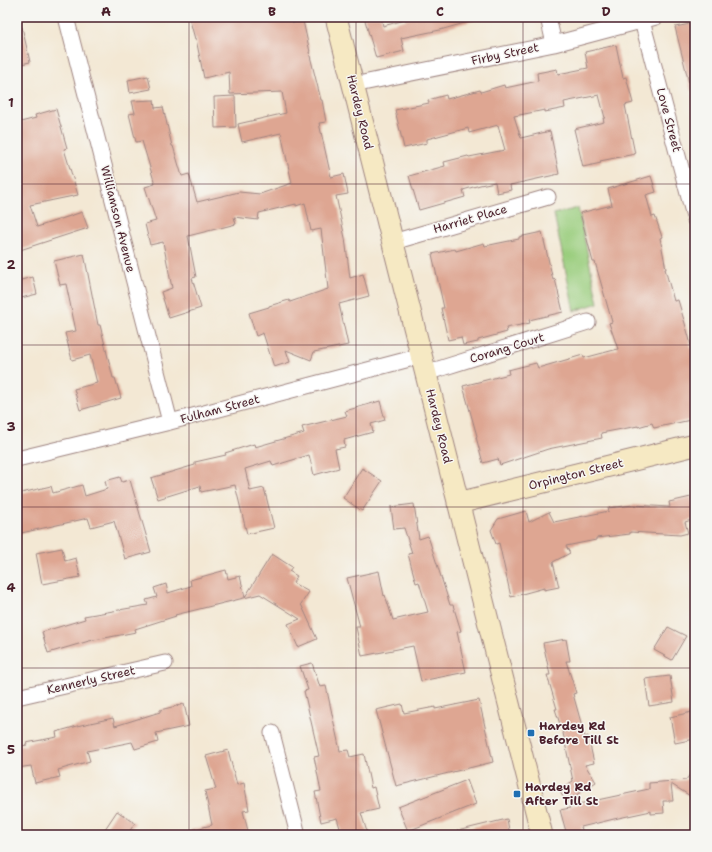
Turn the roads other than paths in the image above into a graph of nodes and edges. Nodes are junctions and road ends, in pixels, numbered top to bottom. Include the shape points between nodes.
1 (66, 17) edge
2 (336, 17) edge
3 (548, 17) edge
4 (649, 19) edge
5 (554, 44) junction
6 (354, 85) junction
7 (548, 197) dead end
8 (695, 220) edge
9 (393, 242) junction
10 (588, 322) dead end
11 (424, 365) junction
12 (170, 422) junction
13 (695, 445) edge
14 (17, 459) edge
15 (458, 503) junction
16 (165, 663) dead end
17 (17, 697) edge
18 (272, 733) dead end
19 (298, 835) edge
20 (542, 835) edge

1 - 12 street, Williamson Avenue
2 - 6 street, Hardey Road
3 - 5 street
4 - 5 street, Firby Street
4 - 8 street, Love Street
5 - 6 street, Firby Street
6 - 9 street, Hardey Road
7 - 9 street, Harriet Place
9 - 11 street, Hardey Road
10 - 11 street, Corang Court
11 - 12 street, Fulham Street
11 - 15 street, Hardey Road
12 - 14 street, Fulham Street
13 - 15 street, Orpington Street
15 - 20 street, Hardey Road
16 - 17 street, Kennerly Street
18 - 19 street

